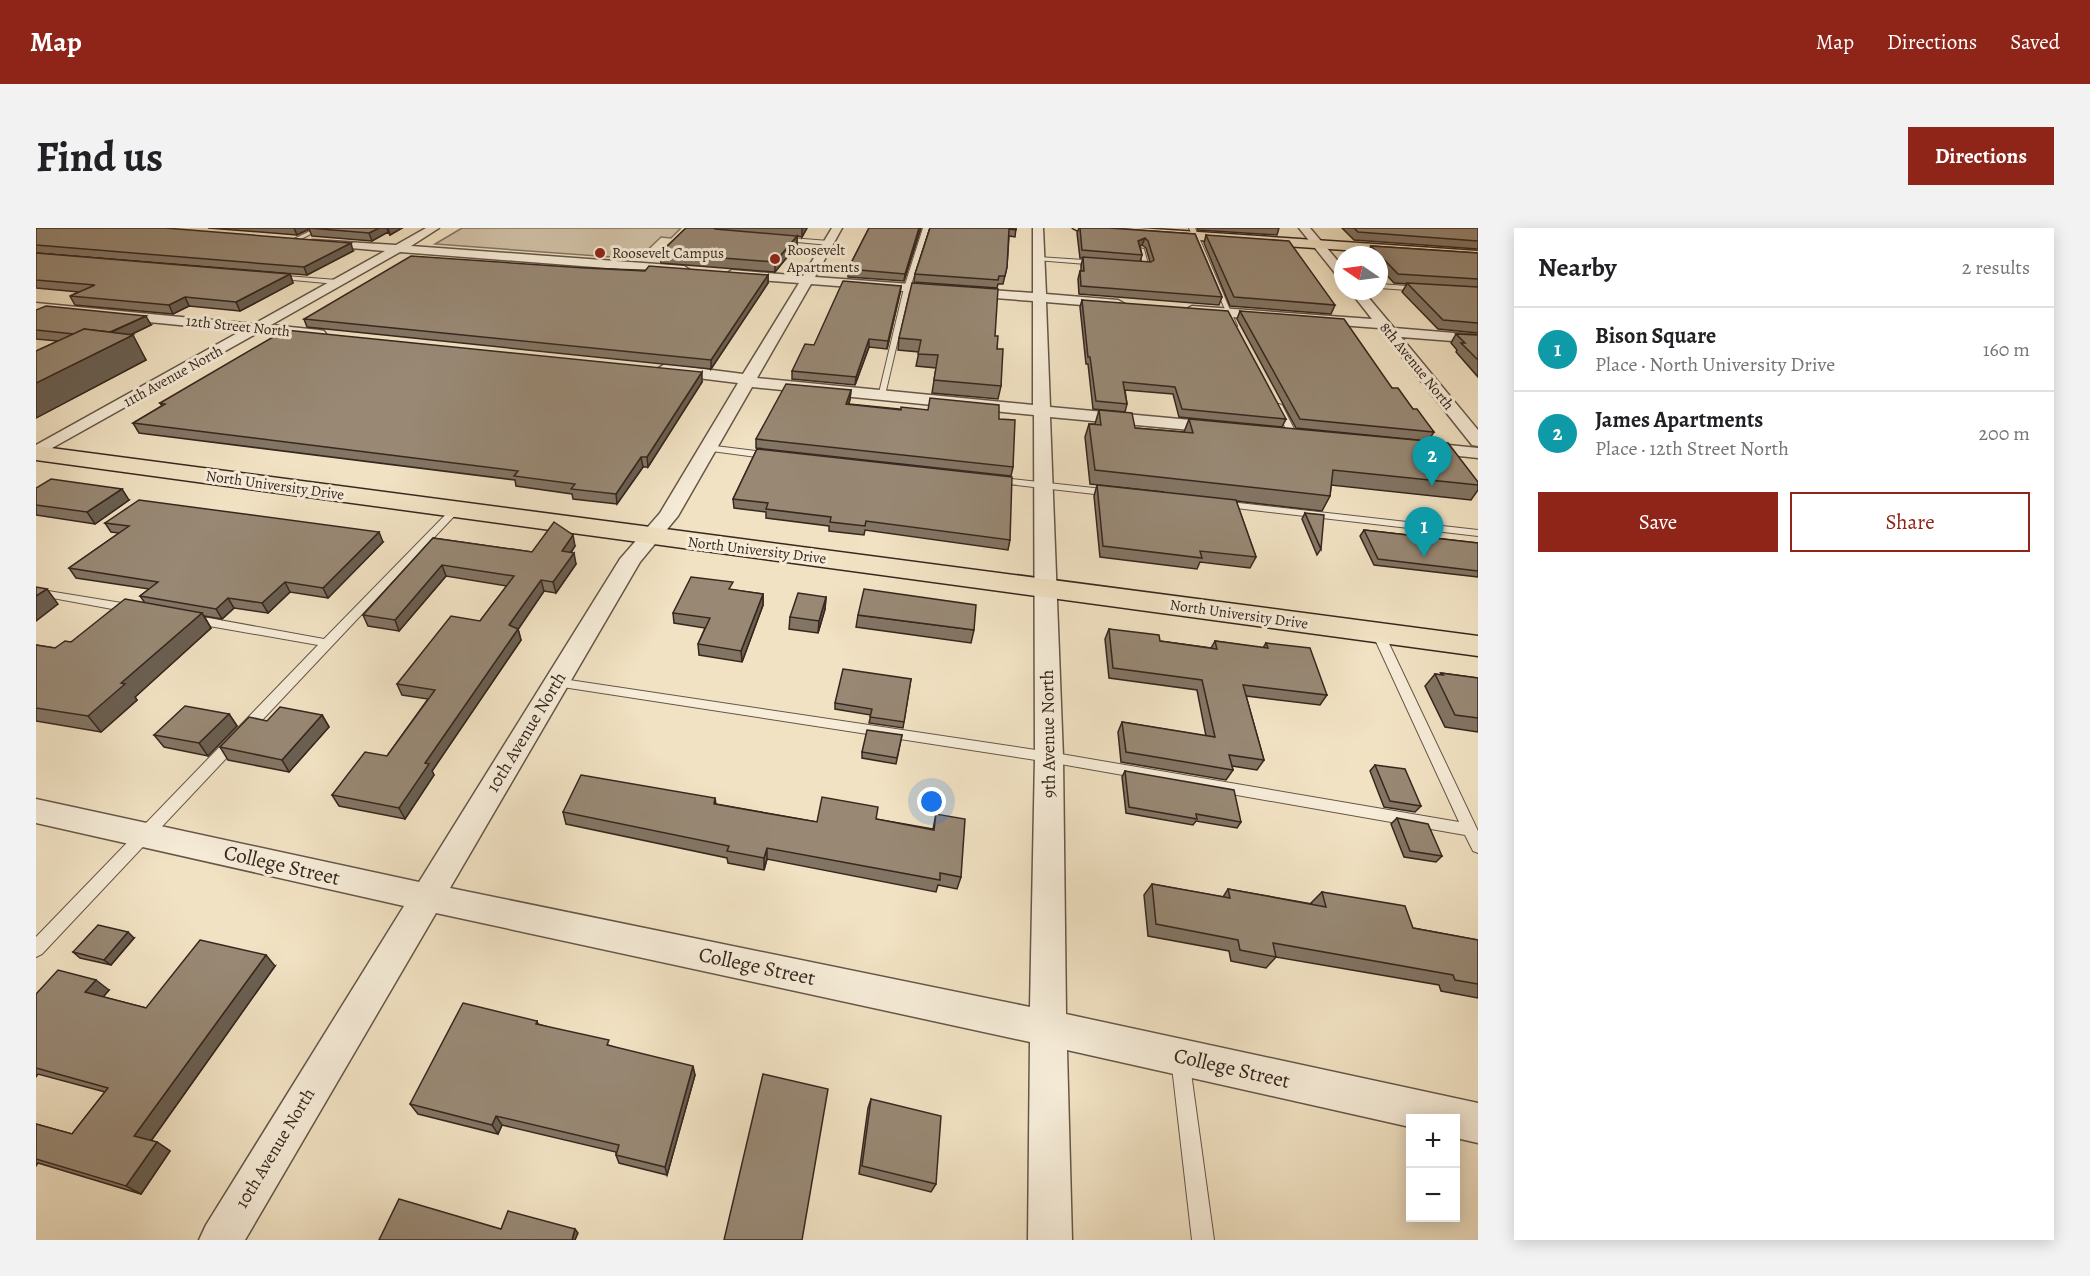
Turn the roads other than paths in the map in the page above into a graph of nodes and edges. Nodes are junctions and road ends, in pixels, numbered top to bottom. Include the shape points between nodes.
1 (320, 228) edge
2 (434, 228) edge
3 (926, 228) edge
4 (1038, 228) edge
5 (1080, 228) edge
6 (1304, 228) edge
7 (1194, 232) edge
8 (833, 235) edge
9 (773, 239) edge
10 (289, 240) joint
11 (1317, 244) junction
12 (398, 248) junction
13 (1141, 249) edge
14 (1478, 255) edge
15 (1038, 259) junction
16 (1103, 264) edge
17 (1334, 264) edge
18 (1125, 265) edge
19 (269, 276) edge
20 (807, 280) junction
21 (337, 282) junction
22 (1388, 287) edge
23 (908, 288) junction
24 (1431, 289) edge
25 (1038, 298) junction
26 (1363, 300) edge
27 (1127, 305) edge
28 (36, 307) edge
29 (1184, 309) edge
30 (1228, 313) junction
31 (257, 328) junction
32 (1386, 328) junction
33 (1238, 330) edge
34 (336, 336) edge
35 (1478, 339) edge
36 (651, 368) edge
37 (748, 381) junction
38 (1271, 393) edge
39 (881, 395) junction
40 (1042, 411) junction
41 (1234, 429) edge
42 (1270, 433) edge
43 (1299, 436) joint
44 (1478, 441) edge
45 (1400, 446) edge
46 (706, 448) junction
47 (36, 453) edge
48 (1478, 453) edge
49 (784, 457) edge
50 (987, 479) edge
51 (1043, 485) junction
52 (1122, 494) edge
53 (1214, 504) edge
54 (456, 509) junction
55 (1478, 533) edge
56 (650, 536) junction
57 (1046, 588) junction
58 (36, 592) edge
59 (152, 612) edge
60 (176, 617) edge
61 (1378, 633) junction
62 (327, 643) junction
63 (1478, 646) edge
64 (556, 682) junction
65 (1049, 757) junction
66 (36, 811) edge
67 (1470, 830) junction
68 (146, 835) junction
69 (1478, 847) edge
70 (425, 897) junction
71 (36, 949) edge
72 (1047, 1027) junction
73 (1180, 1056) junction
74 (1478, 1123) edge
75 (221, 1240) edge
76 (1050, 1240) edge
77 (1203, 1240) edge

1 - 10 lane
2 - 12 street, 11th Avenue North
3 - 23 lane
4 - 15 street, 9th Avenue North
5 - 7 main road
6 - 11 street
7 - 11 main road
7 - 30 lane
8 - 9 lane
8 - 20 street, 10th Avenue North
10 - 12 street
11 - 14 main road
11 - 17 street
12 - 20 street
12 - 21 street, 11th Avenue North
13 - 18 lane via 1147,267
15 - 16 lane
15 - 25 street, 9th Avenue North
19 - 21 lane
20 - 23 street
20 - 37 street, 10th Avenue North
21 - 31 street, 11th Avenue North
22 - 24 lane
23 - 25 street
23 - 39 lane
25 - 27 street
25 - 40 street, 9th Avenue North
26 - 32 street, 8th Avenue North
28 - 31 street, 12th Street North
29 - 30 street
30 - 32 street
30 - 33 lane
31 - 34 street, 12th Street North
31 - 47 street, 11th Avenue North
32 - 35 street
32 - 44 street, 8th Avenue North
36 - 37 street via 736,376
37 - 39 street
37 - 46 street, 10th Avenue North
38 - 43 lane
39 - 40 street
40 - 41 street
40 - 51 street, 9th Avenue North
42 - 43 street
45 - 48 street
46 - 49 lane
46 - 56 street, 10th Avenue North via 668,516
47 - 54 main road, North University Drive
50 - 51 lane
51 - 52 lane
51 - 57 street, 9th Avenue North
53 - 55 lane
54 - 56 main road, North University Drive
54 - 62 lane
56 - 57 main road, North University Drive
56 - 64 street, 10th Avenue North via 631,559
57 - 61 main road, North University Drive
57 - 65 street, 9th Avenue North
58 - 59 lane
60 - 62 lane
61 - 63 main road, North University Drive
61 - 67 lane
62 - 68 lane
64 - 65 lane
64 - 70 street, 10th Avenue North
65 - 67 lane
65 - 72 street, 9th Avenue North
66 - 68 street, College Street
67 - 69 lane
68 - 70 street, College Street
68 - 71 lane
70 - 72 street, College Street
70 - 75 street, 10th Avenue North
72 - 73 street, College Street
72 - 76 street, 9th Avenue North
73 - 74 street, College Street
73 - 77 lane

